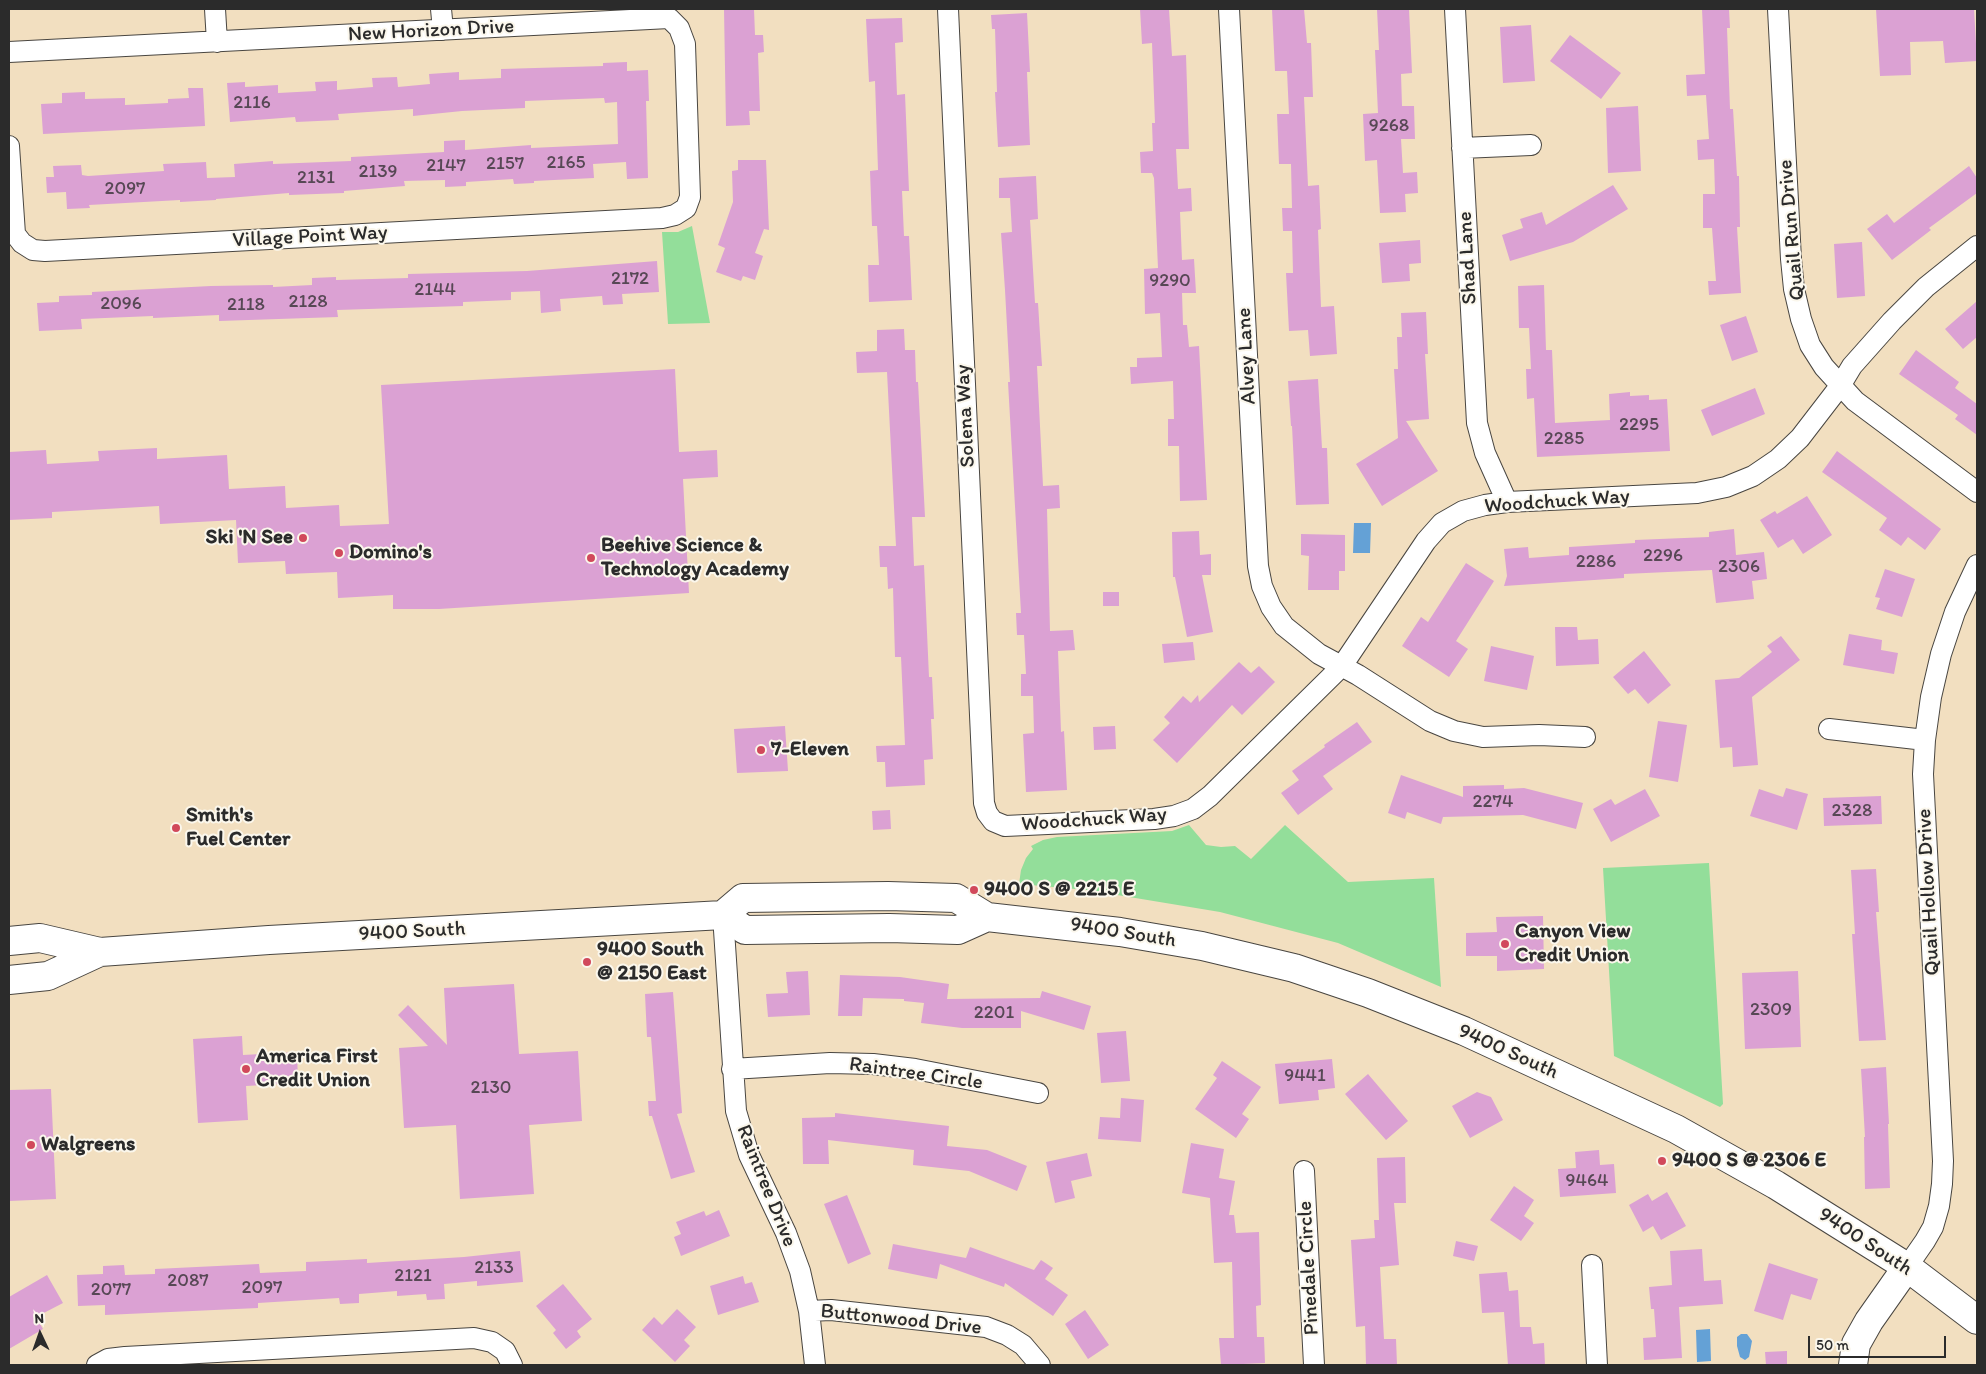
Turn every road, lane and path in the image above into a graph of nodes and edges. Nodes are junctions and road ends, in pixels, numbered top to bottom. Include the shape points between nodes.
1 (215, 9) edge
2 (441, 9) edge
3 (948, 9) edge
4 (1229, 9) edge
5 (1455, 9) edge
6 (1778, 9) edge
7 (669, 14) edge
8 (443, 30) junction
9 (216, 42) junction
10 (9, 52) edge
11 (1531, 145) dead end
12 (9, 146) edge
13 (1462, 148) junction
14 (690, 197) joint
15 (1977, 246) edge
16 (1840, 386) junction
17 (1977, 492) edge
18 (1507, 502) junction
19 (1977, 565) edge
20 (1342, 666) junction
21 (1829, 729) dead end
22 (1585, 736) dead end
23 (1925, 740) junction
24 (993, 820) joint
25 (724, 915) junction
26 (9, 941) edge
27 (100, 952) junction
28 (9, 980) edge
29 (732, 1069) junction
30 (1038, 1094) dead end
31 (1304, 1171) dead end
32 (1592, 1265) dead end
33 (1907, 1267) junction
34 (809, 1311) junction
35 (1977, 1320) edge
36 (1854, 1355) edge
37 (102, 1362) edge
38 (512, 1365) edge
39 (815, 1365) edge
40 (1040, 1365) edge
41 (1314, 1365) edge
42 (1597, 1365) edge

1 - 9 street
2 - 8 street
3 - 24 street, Solena Way via 984,803
4 - 20 street, Alvey Lane via 1258,566 1271,607 1284,626 1319,654
5 - 13 street, Shad Lane
6 - 16 street, Quail Run Drive via 1794,289 1810,345
7 - 8 street, New Horizon Drive
7 - 14 street, New Horizon Drive via 685,44
8 - 9 street, New Horizon Drive
9 - 10 street, New Horizon Drive
11 - 13 street
12 - 14 street, Village Point Way via 15,234 33,250 45,251 662,218 686,208
13 - 18 street, Shad Lane via 1477,423 1485,453
15 - 16 street, Woodchuck Way via 1926,287 1892,321 1860,356
16 - 17 street, Quail Run Drive via 1871,414
16 - 18 street, Woodchuck Way via 1800,438 1778,459 1753,476 1726,488 1697,493
18 - 20 street, Woodchuck Way via 1463,511 1442,524 1426,541
19 - 23 street, Quail Hollow Drive via 1955,612 1941,654
20 - 22 street, Alvey Lane via 1430,721 1454,731 1483,737
20 - 24 street, Woodchuck Way via 1210,796 1193,808 1174,816 1154,819 1005,826
21 - 23 street
23 - 33 street, Quail Hollow Drive via 1924,816 1943,1161 1939,1206 1933,1227
25 - 27 main road, 9400 South
25 - 29 street, Raintree Drive
25 - 33 main road, 9400 South via 745,930 958,930 987,917 1111,930 1202,946 1294,968 1464,1031 1676,1129 1776,1185
26 - 27 main road, 9400 South via 40,938
27 - 28 main road, 9400 South via 48,976
29 - 30 street, Raintree Circle via 872,1064 915,1069
29 - 34 street, Raintree Drive via 736,1110 749,1155 786,1233 800,1271
31 - 41 street, Pinedale Circle
32 - 42 street
33 - 35 main road, 9400 South
33 - 36 main road via 1869,1321
34 - 39 street, Raintree Drive
34 - 40 street, Buttonwood Drive via 831,1310 986,1327 1023,1345
37 - 38 street via 474,1338 492,1342 505,1350

